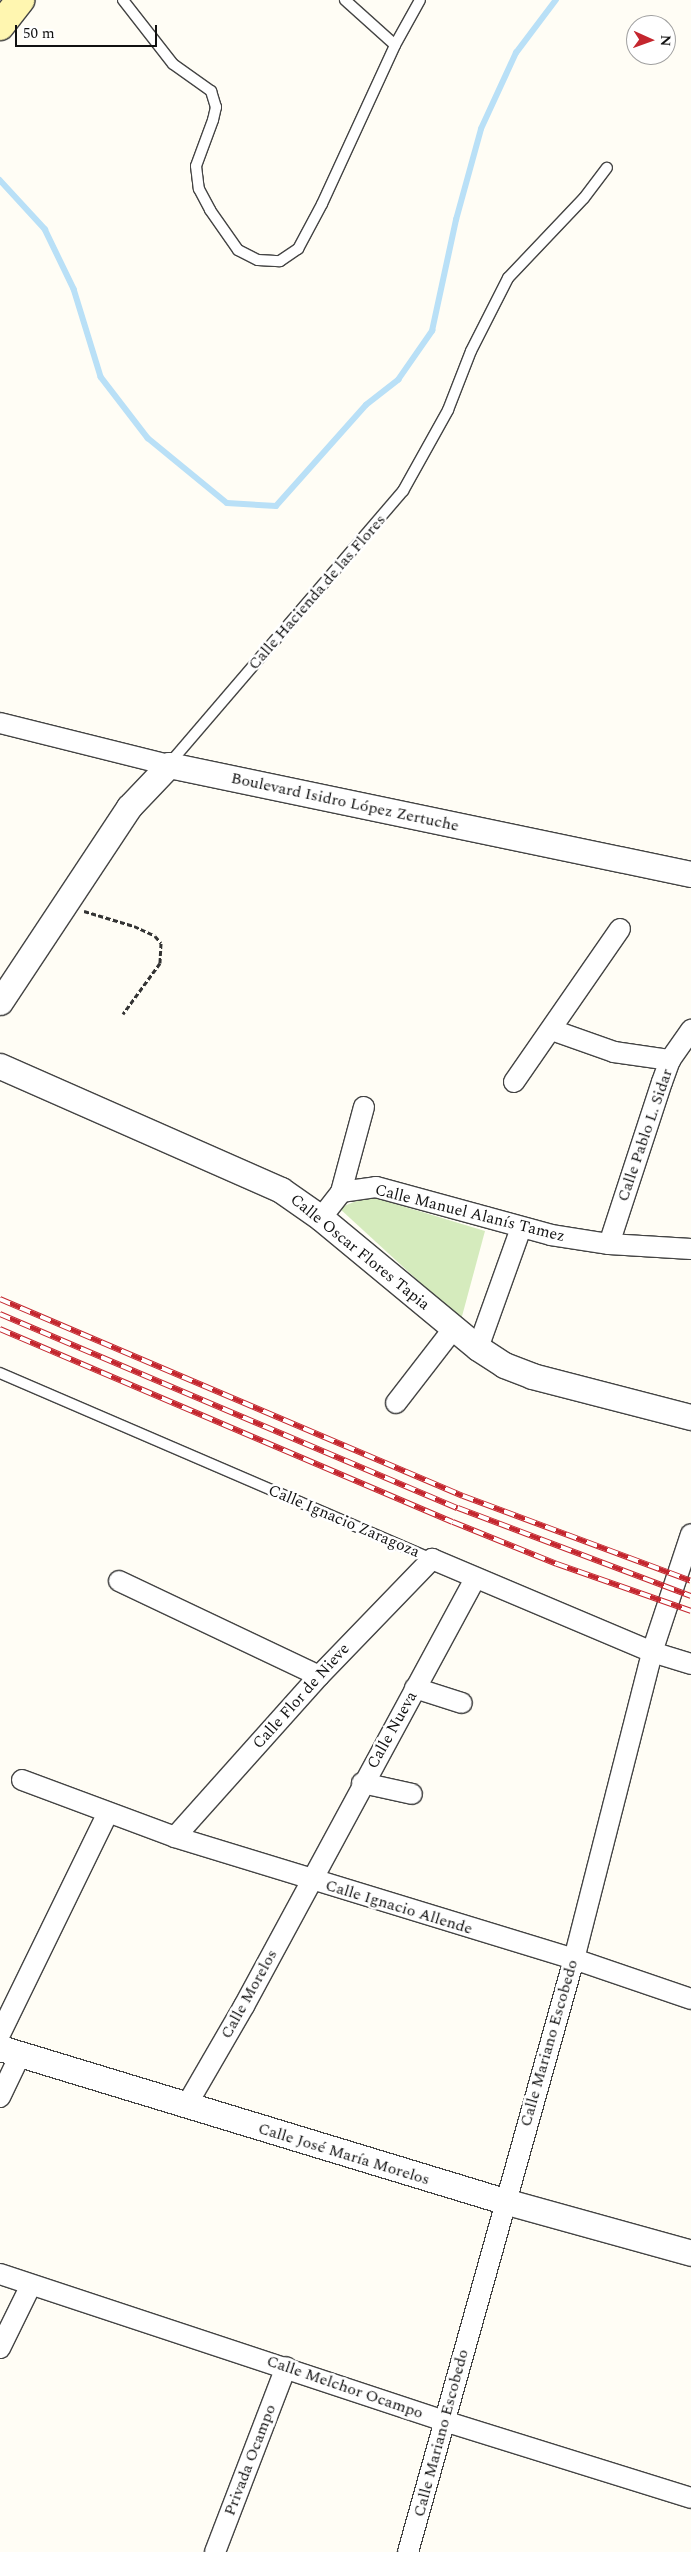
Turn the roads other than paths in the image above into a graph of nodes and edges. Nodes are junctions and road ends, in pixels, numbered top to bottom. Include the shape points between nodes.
1 (20, 0) edge
2 (123, 0) edge
3 (345, 0) edge
4 (420, 0) edge
5 (0, 26) edge
6 (395, 45) junction
7 (607, 168) dead end
8 (0, 723) edge
9 (168, 765) junction
10 (691, 874) edge
11 (620, 929) dead end
12 (0, 1002) edge
13 (552, 1030) junction
14 (691, 1030) edge
15 (670, 1060) junction
16 (0, 1066) edge
17 (514, 1082) dead end
18 (364, 1107) dead end
19 (341, 1192) junction
20 (321, 1218) junction
21 (521, 1228) junction
22 (609, 1244) junction
23 (691, 1249) edge
24 (454, 1328) junction
25 (478, 1348) junction
26 (0, 1373) edge
27 (396, 1403) dead end
28 (691, 1417) edge
29 (691, 1534) edge
30 (432, 1559) junction
31 (474, 1580) junction
32 (119, 1581) dead end
33 (652, 1652) junction
34 (691, 1664) edge
35 (318, 1676) junction
36 (415, 1688) junction
37 (462, 1703) dead end
38 (22, 1780) dead end
39 (362, 1783) junction
40 (412, 1794) dead end
41 (108, 1813) junction
42 (175, 1837) junction
43 (311, 1880) junction
44 (574, 1959) junction
45 (691, 1999) edge
46 (0, 2034) edge
47 (10, 2051) edge
48 (0, 2096) edge
49 (186, 2106) junction
50 (504, 2201) junction
51 (691, 2253) edge
52 (0, 2274) edge
53 (31, 2285) junction
54 (0, 2348) edge
55 (286, 2367) junction
56 (444, 2421) junction
57 (691, 2498) edge
58 (215, 2552) edge
59 (408, 2552) edge

1 - 5 main road
2 - 6 lane via 173,64 211,91 216,107 196,166 199,189 238,250 258,260 280,261 298,250
3 - 6 lane
4 - 6 lane
7 - 9 lane, Calle Hacienda de las Flores via 584,198 508,278 471,351 440,427 403,491
8 - 9 street, Boulevard Isidro López Zertuche
9 - 10 street, Boulevard Isidro López Zertuche
9 - 12 street, Calle Hacienda de las Flores via 129,807
11 - 13 street
13 - 15 street via 614,1052
13 - 17 street
14 - 15 street, Calle Pablo L. Sidar
15 - 22 street, Calle Pablo L. Sidar
16 - 20 street, Calle Oscar Flores Tapia via 281,1190
18 - 19 street
19 - 20 street
19 - 21 street, Calle Manuel Alanís Tamez via 376,1187
20 - 24 street, Calle Oscar Flores Tapia
21 - 22 street, Calle Manuel Alanís Tamez
21 - 25 street
22 - 23 street, Calle Manuel Alanís Tamez
24 - 25 street, Calle Oscar Flores Tapia
24 - 27 street
25 - 28 street, Calle Oscar Flores Tapia via 504,1365 532,1376
26 - 30 lane, Calle Ignacio Zaragoza
29 - 33 street, Calle Mariano Escobedo
30 - 31 street, Calle Ignacio Zaragoza
30 - 35 street, Calle Flor de Nieve
31 - 33 street, Calle Ignacio Zaragoza
31 - 36 street, Calle Nueva
32 - 35 street
33 - 34 street, Calle Ignacio Zaragoza
33 - 44 street, Calle Mariano Escobedo
35 - 42 street, Calle Flor de Nieve
36 - 37 street
36 - 39 street, Calle Nueva
38 - 41 street, Calle Ignacio Allende
39 - 40 street
39 - 43 street, Calle Nueva
41 - 42 street, Calle Ignacio Allende
41 - 46 street
42 - 43 street, Calle Ignacio Allende
43 - 44 street, Calle Ignacio Allende
43 - 49 street, Calle Morelos
44 - 45 street, Calle Ignacio Allende
44 - 50 street, Calle Mariano Escobedo
47 - 48 street
47 - 49 street, Calle José María Morelos
49 - 50 street, Calle José María Morelos
50 - 51 street, Calle José María Morelos
50 - 56 street, Calle Mariano Escobedo
52 - 53 street, Calle Melchor Ocampo
53 - 54 street
53 - 55 street, Calle Melchor Ocampo
55 - 56 street, Calle Melchor Ocampo
55 - 58 street, Privada Ocampo
56 - 57 street, Calle Melchor Ocampo
56 - 59 street, Calle Mariano Escobedo

